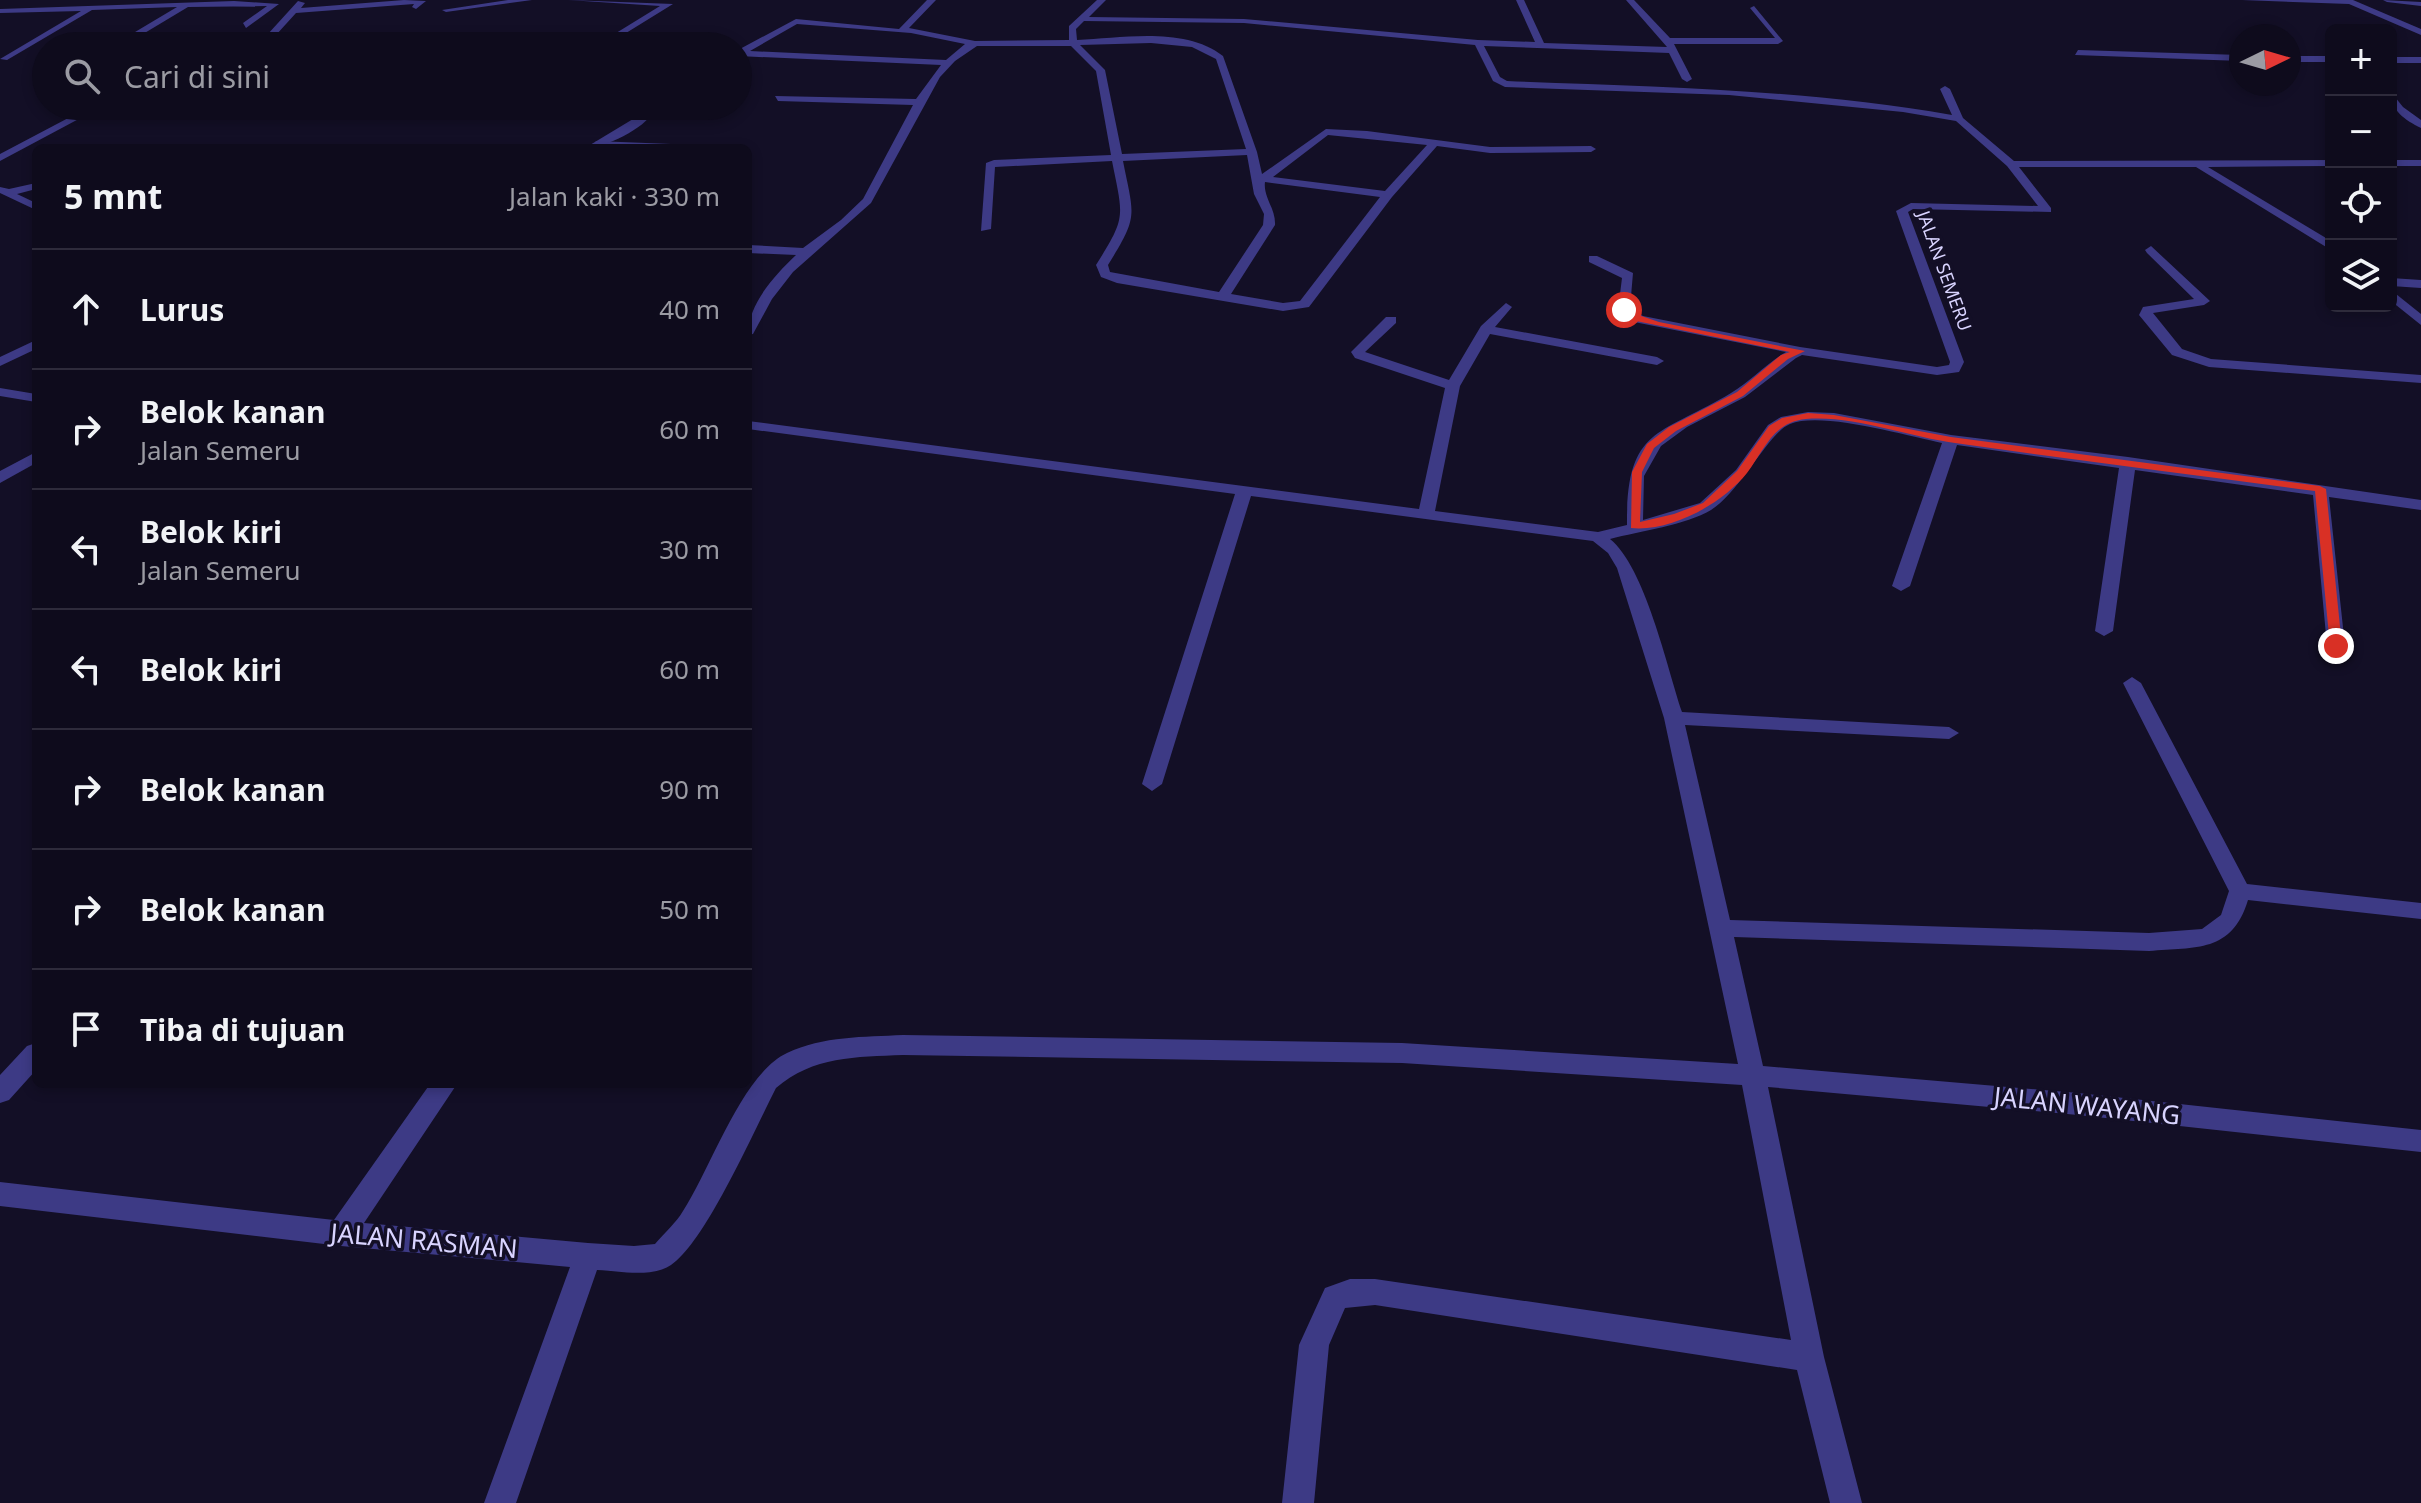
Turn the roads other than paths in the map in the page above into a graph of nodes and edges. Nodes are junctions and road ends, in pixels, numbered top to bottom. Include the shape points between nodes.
1 (139, 0) edge
2 (309, 0) edge
3 (528, 0) edge
4 (572, 0) edge
5 (932, 0) edge
6 (1102, 0) edge
7 (1520, 0) edge
8 (1630, 0) edge
9 (2246, 0) edge
10 (2387, 0) edge
11 (236, 1) edge
12 (2348, 1) edge
13 (673, 2) edge
14 (188, 4) junction
15 (2421, 4) edge
16 (126, 7) junction
17 (416, 7) dead end
18 (91, 8) junction
19 (1754, 8) dead end
20 (446, 10) dead end
21 (0, 11) edge
22 (292, 11) junction
23 (1084, 19) junction
24 (246, 25) dead end
25 (49, 32) edge
26 (141, 32) edge
27 (273, 32) edge
28 (623, 32) edge
29 (907, 32) junction
30 (2421, 32) edge
31 (32, 42) edge
32 (972, 43) junction
33 (1073, 43) junction
34 (1478, 43) junction
35 (1670, 45) junction
36 (752, 46) edge
37 (1541, 46) junction
38 (2078, 53) dead end
39 (752, 54) edge
40 (4, 58) dead end
41 (2229, 58) edge
42 (2301, 59) edge
43 (2325, 59) edge
44 (2397, 60) edge
45 (2421, 60) edge
46 (945, 62) junction
47 (1687, 79) dead end
48 (1945, 89) dead end
49 (1757, 94) junction
50 (2392, 96) edge
51 (778, 98) dead end
52 (922, 102) junction
53 (1757, 107) dead end
54 (1959, 119) junction
55 (72, 120) edge
56 (641, 120) edge
57 (2421, 125) edge
58 (597, 144) edge
59 (1433, 144) junction
60 (1591, 149) dead end
61 (1252, 152) junction
62 (1115, 157) junction
63 (0, 158) edge
64 (2325, 163) edge
65 (2397, 163) edge
66 (2421, 163) edge
67 (2011, 164) junction
68 (2198, 165) junction
69 (1262, 181) junction
70 (32, 187) edge
71 (5, 191) edge
72 (1388, 195) junction
73 (32, 205) edge
74 (985, 229) dead end
75 (2325, 242) edge
76 (752, 249) edge
77 (2151, 250) dead end
78 (806, 252) junction
79 (1593, 259) dead end
80 (2397, 282) edge
81 (2421, 284) edge
82 (1224, 295) junction
83 (2397, 299) edge
84 (1506, 307) dead end
85 (753, 309) edge
86 (1391, 320) dead end
87 (2421, 321) edge
88 (1486, 329) junction
89 (32, 346) edge
90 (1800, 351) junction
91 (1657, 361) dead end
92 (0, 362) edge
93 (2421, 379) edge
94 (1453, 386) junction
95 (0, 392) edge
96 (32, 397) edge
97 (752, 426) edge
98 (1951, 440) junction
99 (32, 459) edge
100 (2128, 462) junction
101 (0, 478) edge
102 (1245, 489) junction
103 (2320, 489) junction
104 (2421, 505) edge
105 (1426, 514) junction
106 (1635, 526) junction
107 (1598, 537) junction
108 (1901, 586) dead end
109 (2104, 631) dead end
110 (2336, 646) dead end
111 (2132, 683) dead end
112 (1674, 718) junction
113 (1949, 733) dead end
114 (1152, 784) dead end
115 (2240, 891) junction
116 (2421, 911) edge
117 (1720, 928) junction
118 (32, 1057) edge
119 (1753, 1075) junction
120 (441, 1088) edge
121 (0, 1092) edge
122 (2421, 1141) edge
123 (0, 1194) edge
124 (341, 1233) junction
125 (588, 1256) junction
126 (1809, 1357) junction
127 (500, 1503) edge
128 (1298, 1503) edge
129 (1846, 1503) edge

1 - 16 street
2 - 22 street
3 - 20 street
4 - 13 street
5 - 29 street via 904,26
6 - 23 street
7 - 37 street
8 - 35 street
9 - 12 street
10 - 15 street
11 - 14 street
11 - 24 street via 275,4
12 - 30 street
13 - 28 street
14 - 16 street
14 - 26 street
16 - 18 street
17 - 22 street via 422,1
18 - 21 street
18 - 25 street
19 - 35 street via 1778,41
22 - 27 street
23 - 33 street via 1072,28
23 - 34 street via 1244,21
29 - 32 street
29 - 36 street via 796,21
31 - 40 street
32 - 33 street
32 - 46 street
33 - 61 street via 1174,42 1214,50
33 - 62 street via 1100,70
34 - 37 street
34 - 49 street via 1496,79 1505,84
35 - 37 street
35 - 47 street
38 - 41 street
39 - 46 street
42 - 43 street
44 - 45 street
46 - 52 street
48 - 54 street
49 - 53 street
49 - 54 street
50 - 57 street via 2399,109
51 - 52 street
52 - 78 street via 864,204
54 - 67 street
55 - 63 street
56 - 58 street
59 - 60 street via 1490,150
59 - 69 street via 1326,132
59 - 72 street
61 - 62 street
61 - 69 street
62 - 74 street via 990,165
62 - 82 street via 1127,221 1105,256 1105,274
64 - 68 street
65 - 66 street
67 - 68 street
67 - 90 street, JALAN SEMERU via 2047,210 1911,206 1902,211 1957,362 1954,369
68 - 75 street
69 - 72 street
69 - 82 street via 1269,225
70 - 71 street
71 - 73 street
72 - 82 street via 1304,304 1283,307
76 - 78 street
77 - 93 street via 2204,301 2148,310 2146,315 2184,357 2249,368
78 - 85 street
79 - 90 street via 1629,276 1624,310 1639,319
80 - 81 street
83 - 87 street
84 - 88 street
86 - 94 street via 1360,355
88 - 91 street
88 - 94 street
89 - 92 street
90 - 106 street via 1784,357 1740,394 1650,446 1637,472
94 - 105 street
95 - 96 street
97 - 102 street
98 - 100 street
98 - 106 street via 1834,417 1786,420 1773,428 1741,473 1706,506
98 - 108 street
99 - 101 street
100 - 103 street
100 - 109 street
102 - 105 street
102 - 114 street
103 - 104 street
103 - 110 street
105 - 107 street
106 - 107 street
107 - 112 street via 1626,568
111 - 115 street
112 - 113 street
112 - 117 street
115 - 116 street
115 - 117 street via 2231,920 2207,937 2149,942
117 - 119 street
118 - 121 street
119 - 122 street, JALAN WAYANG
119 - 125 street, JALAN WAYANG via 1402,1053 903,1045 834,1049 781,1065 767,1081 692,1222 662,1256
119 - 126 street
120 - 124 street
123 - 124 street, JALAN RASMAN
124 - 125 street, JALAN RASMAN
125 - 127 street
126 - 128 street via 1350,1292 1335,1298 1314,1345
126 - 129 street

